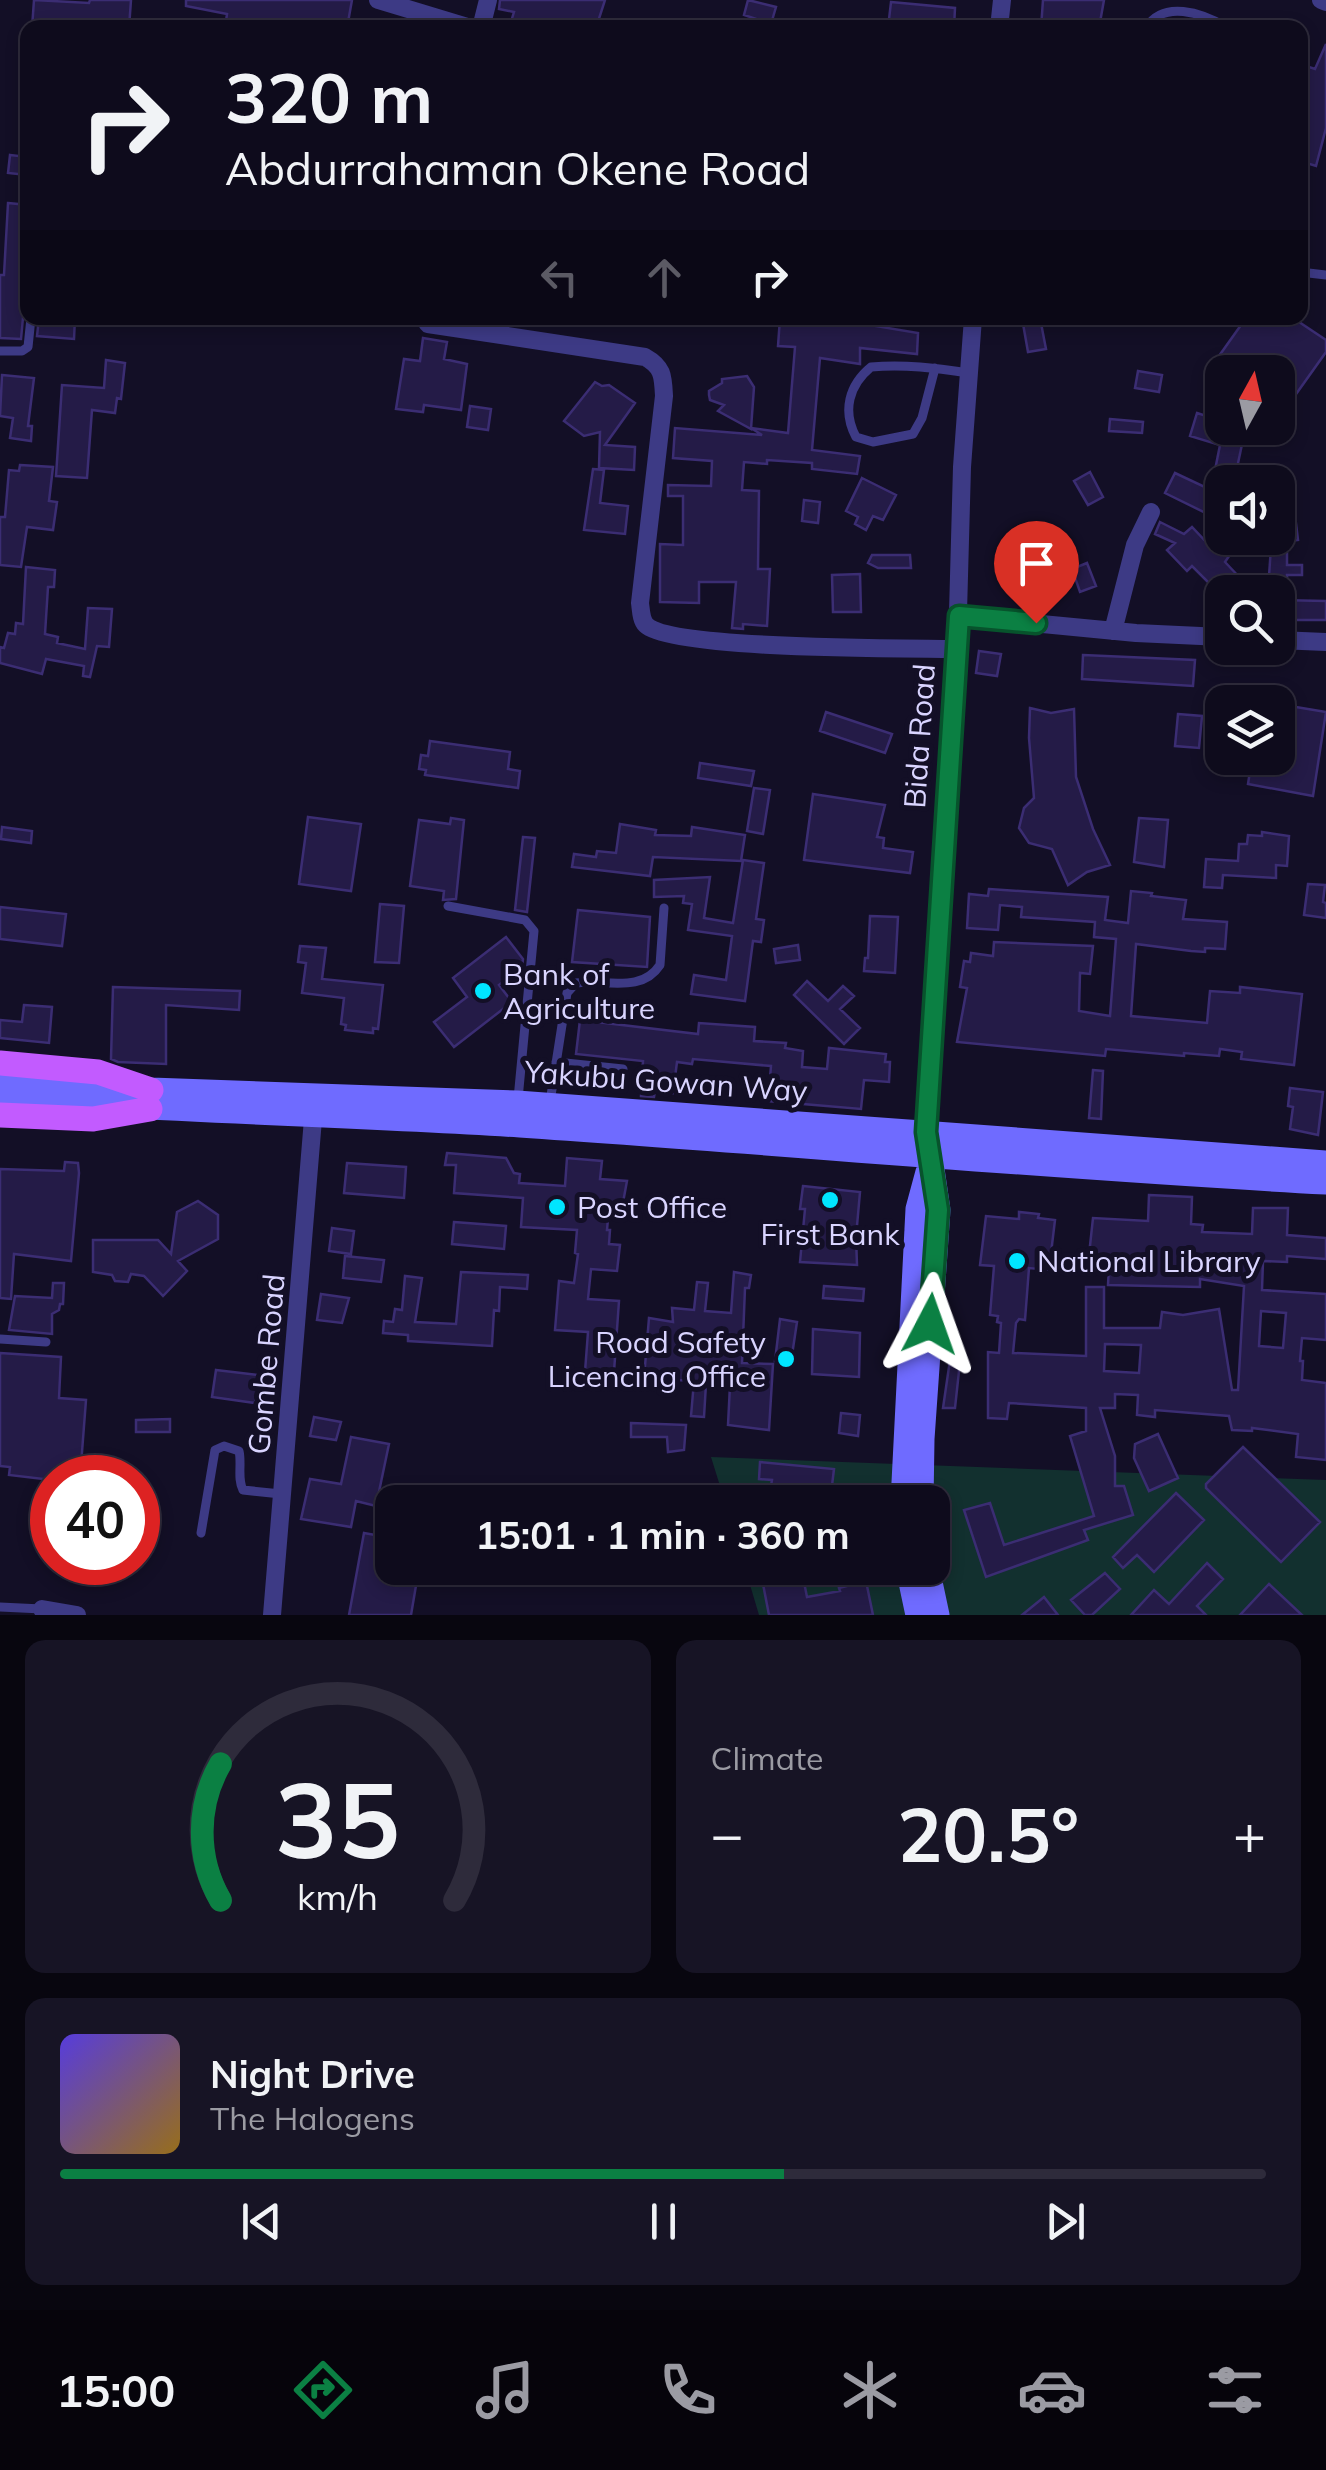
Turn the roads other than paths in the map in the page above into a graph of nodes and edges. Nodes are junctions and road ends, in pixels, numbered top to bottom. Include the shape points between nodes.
1 (378, 0) edge
2 (444, 20) edge
3 (1149, 20) edge
4 (1213, 20) edge
5 (30, 325) edge
6 (435, 325) edge
7 (972, 325) edge
8 (0, 351) edge
9 (936, 368) junction
10 (969, 372) junction
11 (1152, 512) dead end
12 (959, 616) junction
13 (1113, 631) junction
14 (1205, 636) edge
15 (1295, 641) edge
16 (1326, 642) edge
17 (957, 649) junction
18 (448, 906) dead end
19 (664, 908) dead end
20 (556, 1062) junction
21 (0, 1063) edge
22 (623, 1069) dead end
23 (0, 1078) edge
24 (0, 1098) edge
25 (150, 1099) junction
26 (517, 1103) junction
27 (550, 1105) junction
28 (314, 1106) junction
29 (0, 1114) edge
30 (929, 1144) junction
31 (1326, 1163) edge
32 (1326, 1182) edge
33 (0, 1339) edge
34 (46, 1342) dead end
35 (903, 1485) edge
36 (922, 1485) edge
37 (283, 1495) junction
38 (201, 1534) dead end
39 (912, 1585) edge
40 (931, 1585) edge
41 (0, 1607) edge
42 (42, 1608) joint
43 (77, 1615) edge
44 (272, 1615) edge
45 (918, 1615) edge
46 (938, 1615) edge

1 - 2 street
3 - 4 lane via 1161,7 1174,6
5 - 8 lane via 28,347
6 - 17 street via 657,364 664,396 640,603 647,626 666,635 736,642
7 - 10 street, Bida Road
9 - 9 lane via 871,366 852,388 849,420 856,437 873,442 913,434
9 - 10 lane
10 - 12 street, Bida Road
11 - 13 street via 1135,545
12 - 13 street
12 - 17 street, Bida Road
13 - 14 street
15 - 16 street
17 - 30 street, Bida Road
18 - 26 lane via 525,920 534,930
19 - 20 lane via 656,972 628,984 576,983 567,993
20 - 22 lane
20 - 27 lane
21 - 25 main road via 98,1072
23 - 25 street, Yakubu Gowan Way
24 - 25 street, Yakubu Gowan Way
25 - 28 street, Yakubu Gowan Way
25 - 29 main road via 93,1119
26 - 27 street, Yakubu Gowan Way
26 - 28 street, Yakubu Gowan Way
27 - 30 street, Yakubu Gowan Way
28 - 30 street, Yakubu Gowan Way via 571,1128
28 - 37 street, Gombe Road
30 - 31 street, Yakubu Gowan Way
30 - 32 street, Yakubu Gowan Way
30 - 35 street, Bida Road via 918,1208
30 - 36 street, Bida Road via 938,1210
33 - 34 lane
37 - 38 lane via 243,1490 239,1451 224,1446 216,1450
37 - 44 street, Gombe Road
39 - 45 street
40 - 46 street
41 - 42 lane
42 - 43 street

